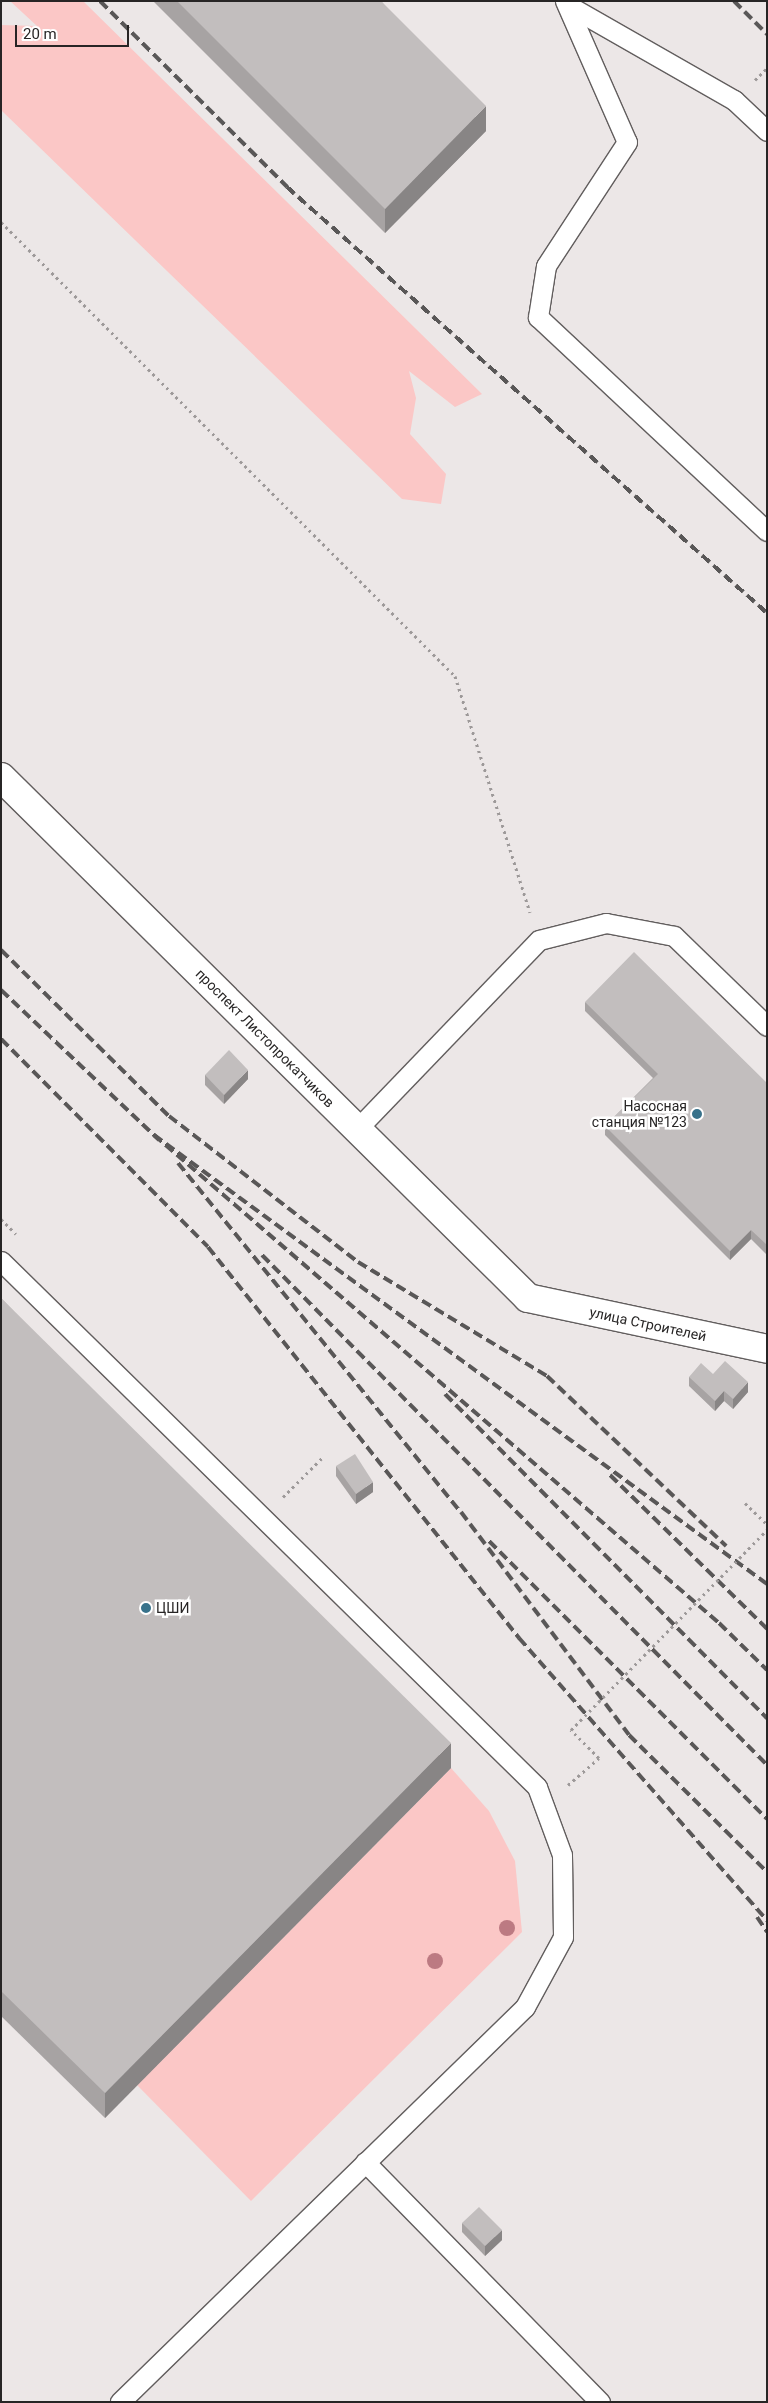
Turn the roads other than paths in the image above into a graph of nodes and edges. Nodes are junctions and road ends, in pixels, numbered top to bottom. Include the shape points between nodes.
1 (568, 4) edge
2 (767, 131) edge
3 (767, 531) edge
4 (1, 778) edge
5 (767, 1026) edge
6 (357, 1129) junction
7 (1, 1261) edge
8 (528, 1298) joint
9 (767, 1349) edge
10 (365, 2162) junction
11 (120, 2402) edge
12 (600, 2402) edge

1 - 2 lane via 734,100
1 - 3 lane via 627,142 546,266 538,317
4 - 6 street, проспект Листопрокатчиков
5 - 6 lane via 674,936 606,923 539,940
6 - 8 street, проспект Листопрокатчиков
7 - 10 lane via 537,1787 562,1855 563,1937 525,2007
8 - 9 street, улица Строителей
10 - 11 lane
10 - 12 lane

